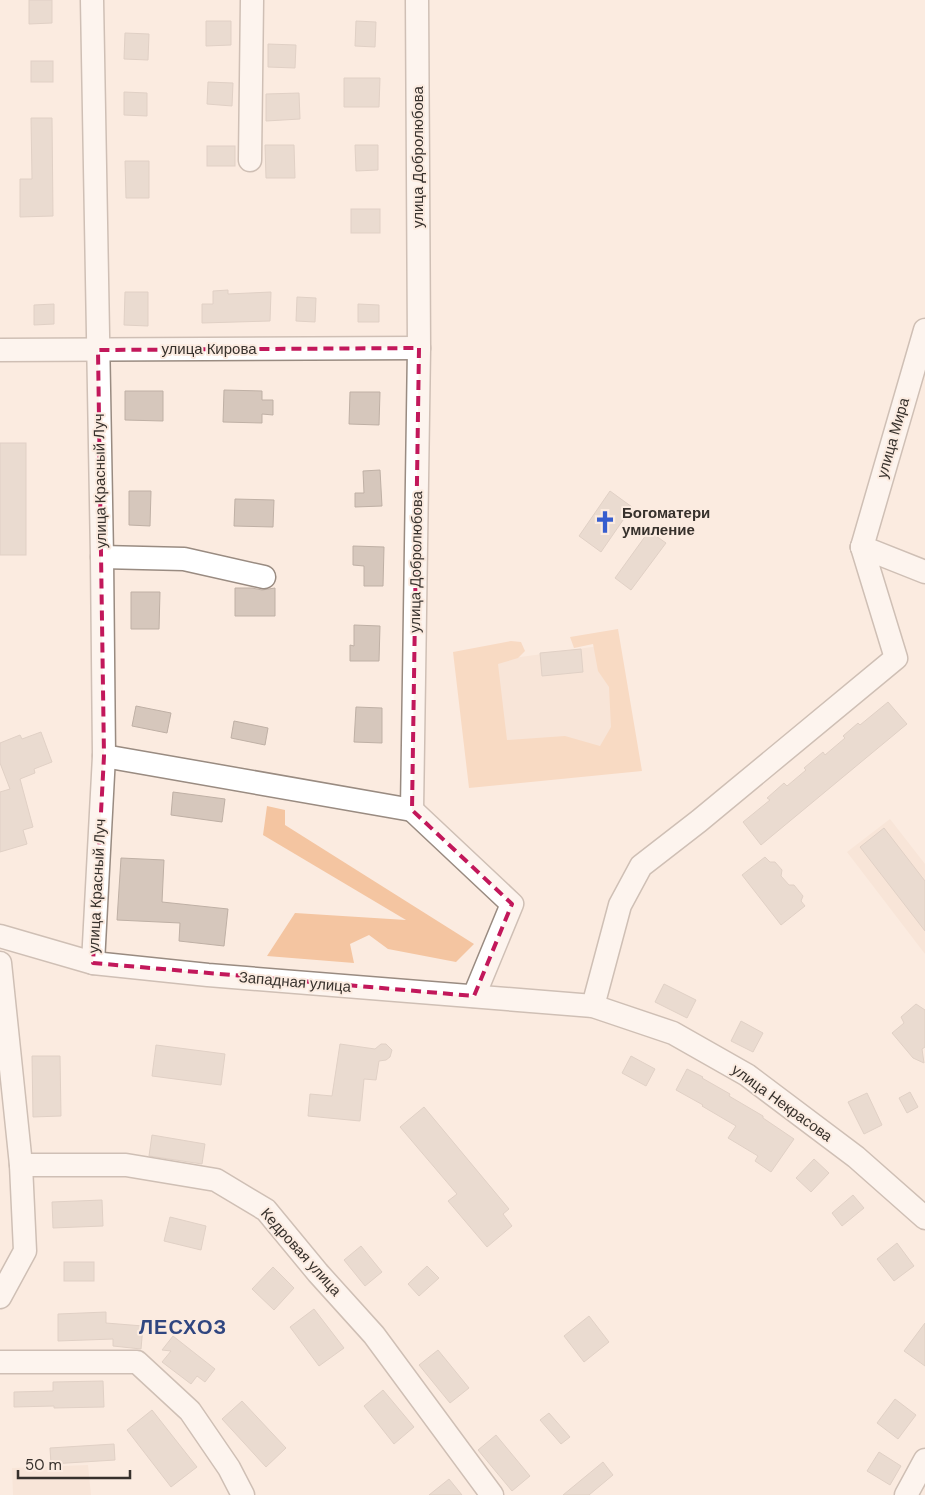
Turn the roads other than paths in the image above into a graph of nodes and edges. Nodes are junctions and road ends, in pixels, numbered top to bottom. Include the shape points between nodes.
1 (92, 0) edge
2 (252, 0) edge
3 (417, 0) edge
4 (250, 160) dead end
5 (925, 330) edge
6 (419, 348) junction
7 (0, 350) edge
8 (98, 350) junction
9 (862, 547) junction
10 (102, 557) junction
11 (925, 572) edge
12 (264, 577) dead end
13 (104, 756) junction
14 (412, 810) junction
15 (0, 936) edge
16 (0, 963) edge
17 (93, 963) junction
18 (474, 996) junction
19 (593, 1006) junction
20 (21, 1164) junction
21 (925, 1218) edge
22 (0, 1297) edge
23 (0, 1362) edge
24 (925, 1460) edge
25 (242, 1495) edge
26 (492, 1495) edge
27 (906, 1495) edge

1 - 8 street, улица Красный Луч
2 - 4 street
3 - 6 street, улица Добролюбова
5 - 9 street, улица Мира
6 - 8 street, улица Кирова
6 - 14 street, улица Добролюбова
7 - 8 street, улица Кирова
8 - 10 street, улица Красный Луч
9 - 11 street
9 - 19 street via 896,658 641,866 620,905
10 - 12 street via 184,559
10 - 13 street, улица Красный Луч
13 - 14 street
13 - 17 street, улица Красный Луч
14 - 18 street via 512,904
15 - 17 street, Западная улица
16 - 20 street
17 - 18 street, Западная улица
18 - 19 street, Западная улица
19 - 21 street, улица Некрасова via 673,1033 747,1075 856,1157
20 - 22 street via 25,1251
20 - 26 street, Кедровая улица via 126,1165 216,1180 266,1210 374,1335
23 - 25 street via 137,1362 190,1411 229,1468
24 - 27 street

